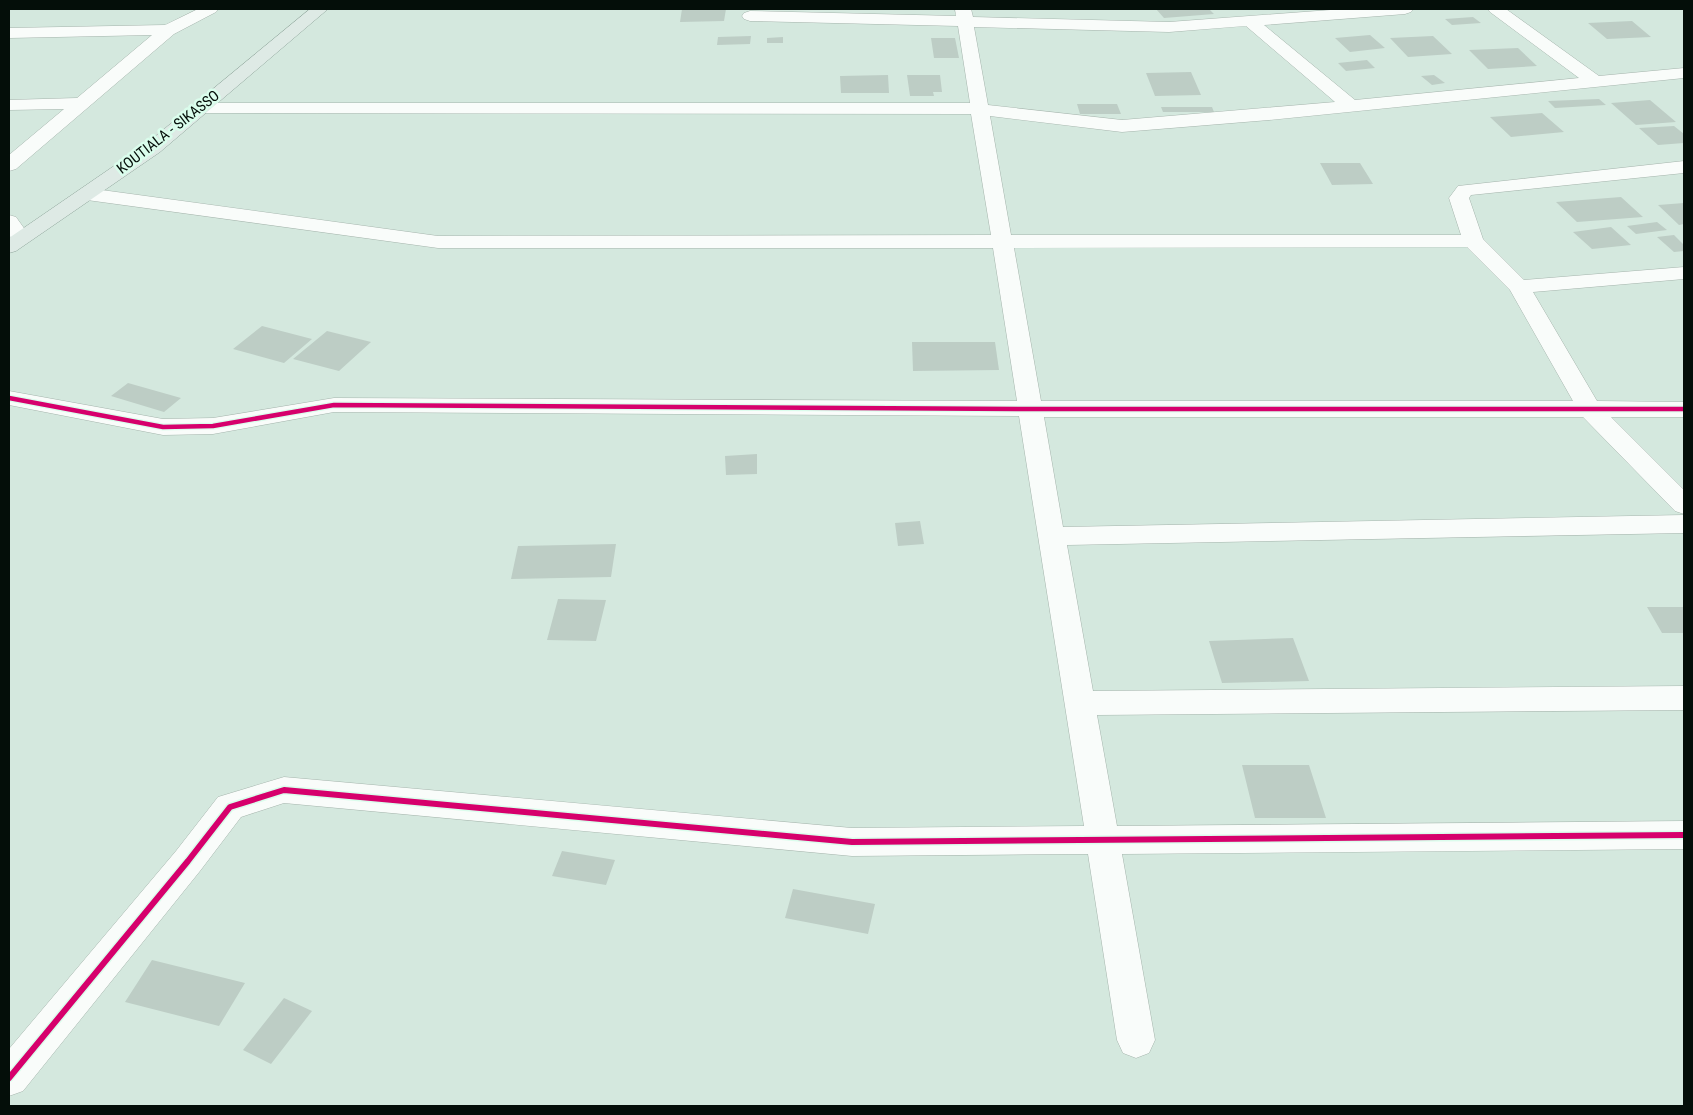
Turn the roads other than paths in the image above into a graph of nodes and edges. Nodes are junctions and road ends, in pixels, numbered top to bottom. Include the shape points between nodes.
1 (210, 9) edge
2 (320, 9) edge
3 (1405, 9) edge
4 (1496, 9) edge
5 (964, 15) edge
6 (750, 16) dead end
7 (1250, 20) junction
8 (168, 30) junction
9 (9, 33) edge
10 (1684, 73) edge
11 (1596, 82) junction
12 (83, 103) junction
13 (9, 105) edge
14 (1351, 106) junction
15 (200, 108) junction
16 (980, 109) junction
17 (9, 165) edge
18 (1684, 167) edge
19 (87, 194) junction
20 (9, 221) edge
21 (1002, 241) junction
22 (1473, 241) junction
23 (15, 243) edge
24 (1684, 273) edge
25 (1518, 287) junction
26 (9, 398) edge
27 (1030, 409) junction
28 (1684, 409) edge
29 (1590, 410) junction
30 (1684, 505) edge
31 (1684, 524) edge
32 (1051, 536) junction
33 (1684, 698) edge
34 (1080, 703) junction
35 (1684, 835) edge
36 (1103, 840) junction
37 (1136, 1040) dead end
38 (9, 1078) edge

1 - 8 street
2 - 15 main road, KOUTIALA - SIKASSO
3 - 7 street
4 - 11 street
5 - 6 street
5 - 7 street via 1169,27
5 - 16 street
7 - 14 street
8 - 9 street
8 - 12 street
10 - 11 street
11 - 14 street
12 - 13 street
12 - 17 street
14 - 16 street via 1122,126
15 - 16 street
15 - 19 main road, KOUTIALA - SIKASSO via 153,148
16 - 21 street
18 - 22 street via 1465,190 1459,198
19 - 21 street via 438,242
19 - 23 main road, KOUTIALA - SIKASSO
20 - 23 street
21 - 22 street
21 - 27 street
22 - 25 street
24 - 25 street
25 - 29 street
26 - 27 street via 163,427 213,426 334,405
27 - 29 street
27 - 32 street
28 - 29 street
29 - 30 street
31 - 32 street
32 - 34 street
33 - 34 street
34 - 36 street
35 - 36 street
36 - 37 street
36 - 38 street via 852,842 284,790 230,807

